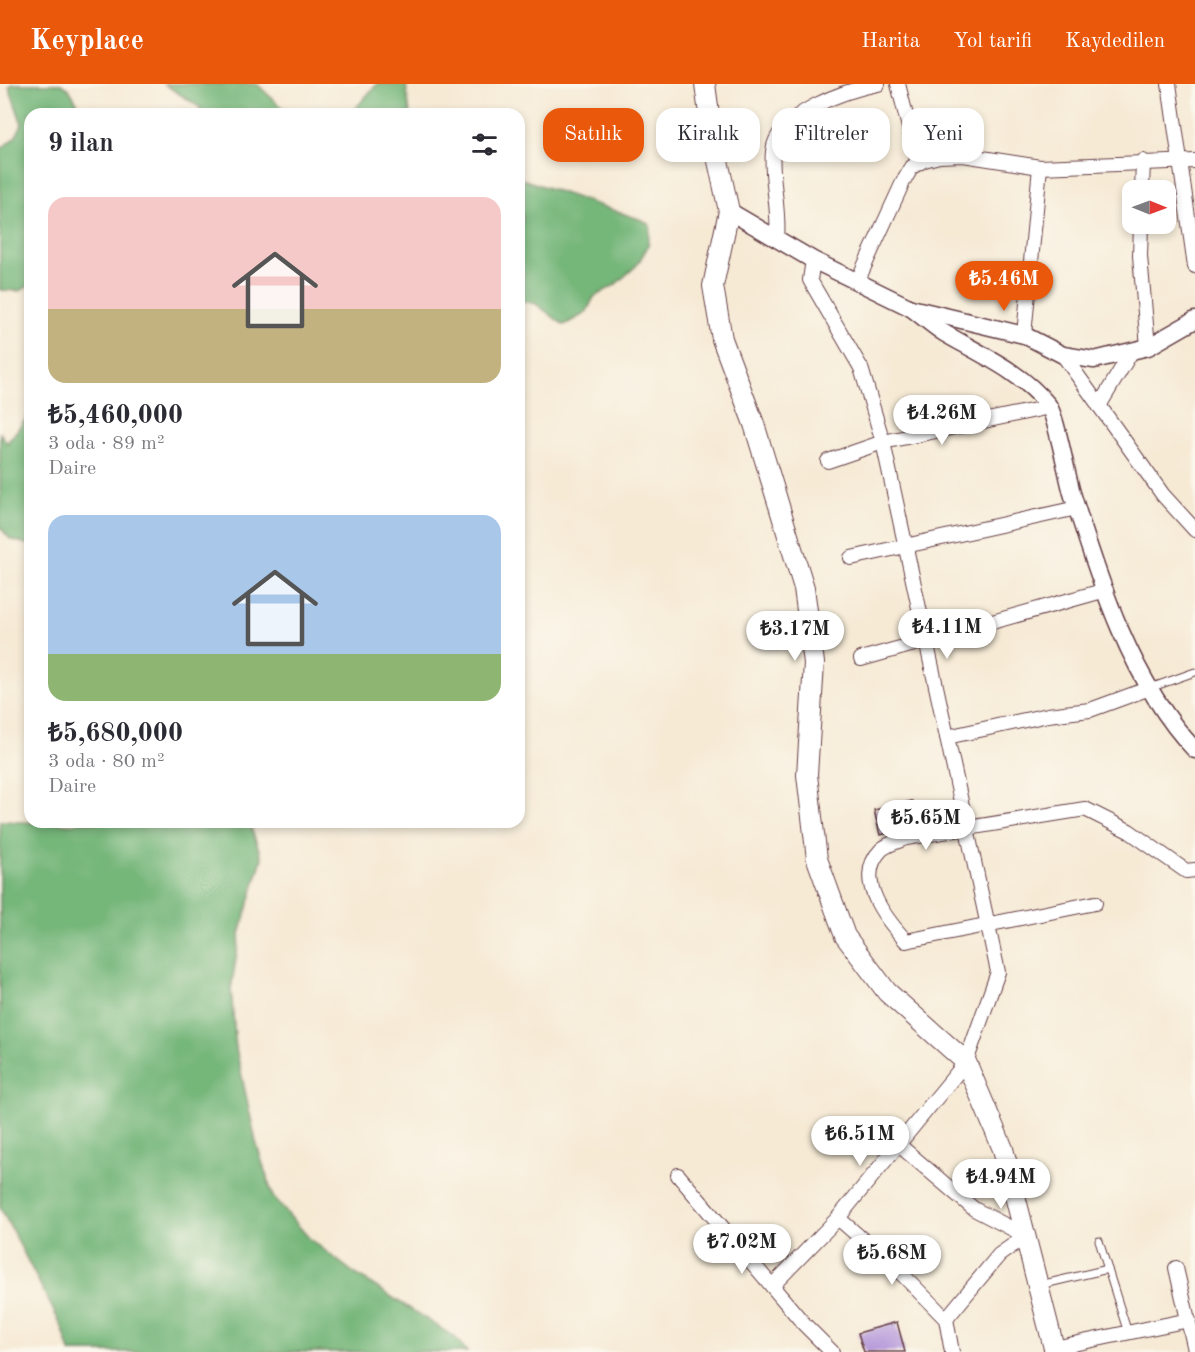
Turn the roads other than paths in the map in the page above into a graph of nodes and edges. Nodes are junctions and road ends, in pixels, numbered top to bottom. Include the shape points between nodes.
1 (705, 84) edge
2 (878, 84) edge
3 (898, 84) edge
4 (1169, 84) edge
5 (1143, 161) junction
6 (1180, 161) junction
7 (1195, 161) edge
8 (918, 163) junction
9 (1040, 167) junction
10 (1142, 180) edge
11 (729, 211) junction
12 (1141, 234) edge
13 (777, 239) junction
14 (813, 260) junction
15 (1195, 266) edge
16 (857, 282) junction
17 (911, 308) junction
18 (1195, 320) edge
19 (1024, 335) junction
20 (1140, 349) junction
21 (1062, 355) junction
22 (1099, 405) junction
23 (1050, 407) junction
24 (883, 442) junction
25 (828, 461) dead end
26 (1077, 508) junction
27 (1195, 530) edge
28 (905, 545) junction
29 (850, 558) dead end
30 (1106, 590) junction
31 (926, 639) junction
32 (861, 659) dead end
33 (1195, 672) edge
34 (1149, 688) junction
35 (947, 737) junction
36 (1195, 750) edge
37 (967, 829) junction
38 (1195, 870) edge
39 (1095, 903) dead end
40 (988, 926) junction
41 (966, 1062) junction
42 (898, 1145) junction
43 (678, 1175) dead end
44 (838, 1218) junction
45 (1026, 1236) junction
46 (1099, 1241) dead end
47 (1176, 1268) dead end
48 (1107, 1269) junction
49 (772, 1286) junction
50 (1039, 1286) junction
51 (946, 1319) junction
52 (1189, 1320) junction
53 (1128, 1332) junction
54 (1054, 1350) edge
55 (1195, 1350) edge
56 (832, 1352) edge
57 (952, 1352) edge

1 - 11 main road
2 - 13 street via 808,110 778,137 773,148
3 - 8 street
4 - 6 street
5 - 6 street
5 - 9 street
5 - 10 street
6 - 7 street
6 - 15 street
8 - 9 street via 939,156 963,155
8 - 16 street via 903,182
9 - 19 street
11 - 13 street
11 - 41 main road via 713,285 722,339 754,424 804,588 814,663 807,775 817,859 845,936 887,992
12 - 20 street
13 - 14 street
14 - 16 street
14 - 24 street via 810,280 861,368
16 - 17 street
17 - 19 street
17 - 23 street via 941,331 1015,373
18 - 20 street
19 - 21 street
20 - 21 street via 1094,360
20 - 22 street
21 - 22 street
22 - 27 street via 1163,495
23 - 24 street
23 - 26 street
24 - 25 street
24 - 28 street
26 - 28 street
26 - 30 street
28 - 29 street
28 - 31 street
30 - 31 street
30 - 34 street
31 - 32 street
31 - 35 street
33 - 34 lane
34 - 35 street via 1090,710
34 - 36 street
35 - 37 street
37 - 38 street via 1085,810 1129,831 1186,872
37 - 40 street
37 - 40 street via 906,837 882,849 872,863 871,885 882,914 906,941
39 - 40 street
40 - 41 street via 998,972
41 - 42 street
41 - 45 main road via 1003,1149
42 - 44 street
42 - 45 street via 974,1209
43 - 49 street
44 - 49 street
44 - 51 street
45 - 50 main road
45 - 51 street via 999,1255
46 - 48 lane
47 - 52 street
48 - 50 lane
48 - 53 lane
49 - 56 street
50 - 54 main road
51 - 57 street
52 - 53 street
52 - 55 street
53 - 54 street

